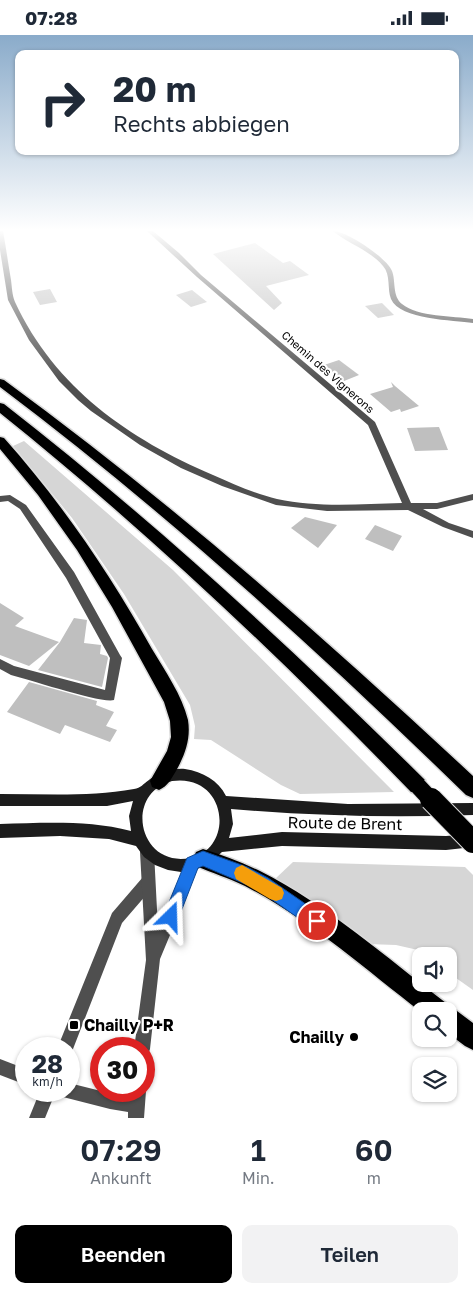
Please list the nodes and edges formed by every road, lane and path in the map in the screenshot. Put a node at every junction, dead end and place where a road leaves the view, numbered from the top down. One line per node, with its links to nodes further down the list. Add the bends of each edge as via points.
1 (8, 282): 10 (street, via 11,300 33,340 62,379 94,409 143,443 184,466 276,502 328,508)
2 (205, 282): 10 (street, Chemin des Vignerons, via 372,424)
3 (392, 282): 4 (street, via 395,300 401,307)
4 (473, 321)
5 (0, 381): 14 (highway, via 112,465 232,566)
6 (0, 407): 21 (highway, bridge, via 89,478 194,570 349,716)
7 (0, 441): 13 (highway, via 46,496 91,561 128,619 175,708 180,738 171,763)
8 (473, 497): 10 (street, via 438,506)
9 (0, 499): 12 (street, via 10,498 23,507 70,575 116,658 110,696)
10 (408, 506): 11 (street)
11 (473, 535)
12 (0, 664)
13 (159, 781): 15 (main road); 17 (main road, via 180,775 202,779)
14 (473, 789)
15 (145, 793): 16 (main road, via 107,799); 20 (main road, via 135,816)
16 (0, 800)
17 (224, 801): 18 (main road, Route de Brent, via 390,811); 23 (main road, via 227,812 223,835)
18 (473, 809)
19 (0, 831): 20 (main road, via 60,829 109,832)
20 (138, 840): 22 (main road)
21 (473, 841): 23 (main road, Route de Brent, via 282,839)
22 (147, 852): 23 (main road, via 156,860 180,865); 24 (street)
23 (204, 856): 25 (street); 26 (highway, via 262,884)
24 (148, 882): 25 (street); 28 (street, via 117,918)
25 (153, 960): 29 (street)
26 (426, 1002)
27 (457, 1025): 30 (highway)
28 (70, 1037)
29 (143, 1037)
30 (473, 1038)
31 (0, 1067): 32 (street)
32 (15, 1073)
33 (80, 1094): 35 (street)
34 (44, 1102): 36 (street)
35 (136, 1105)
36 (37, 1118)

